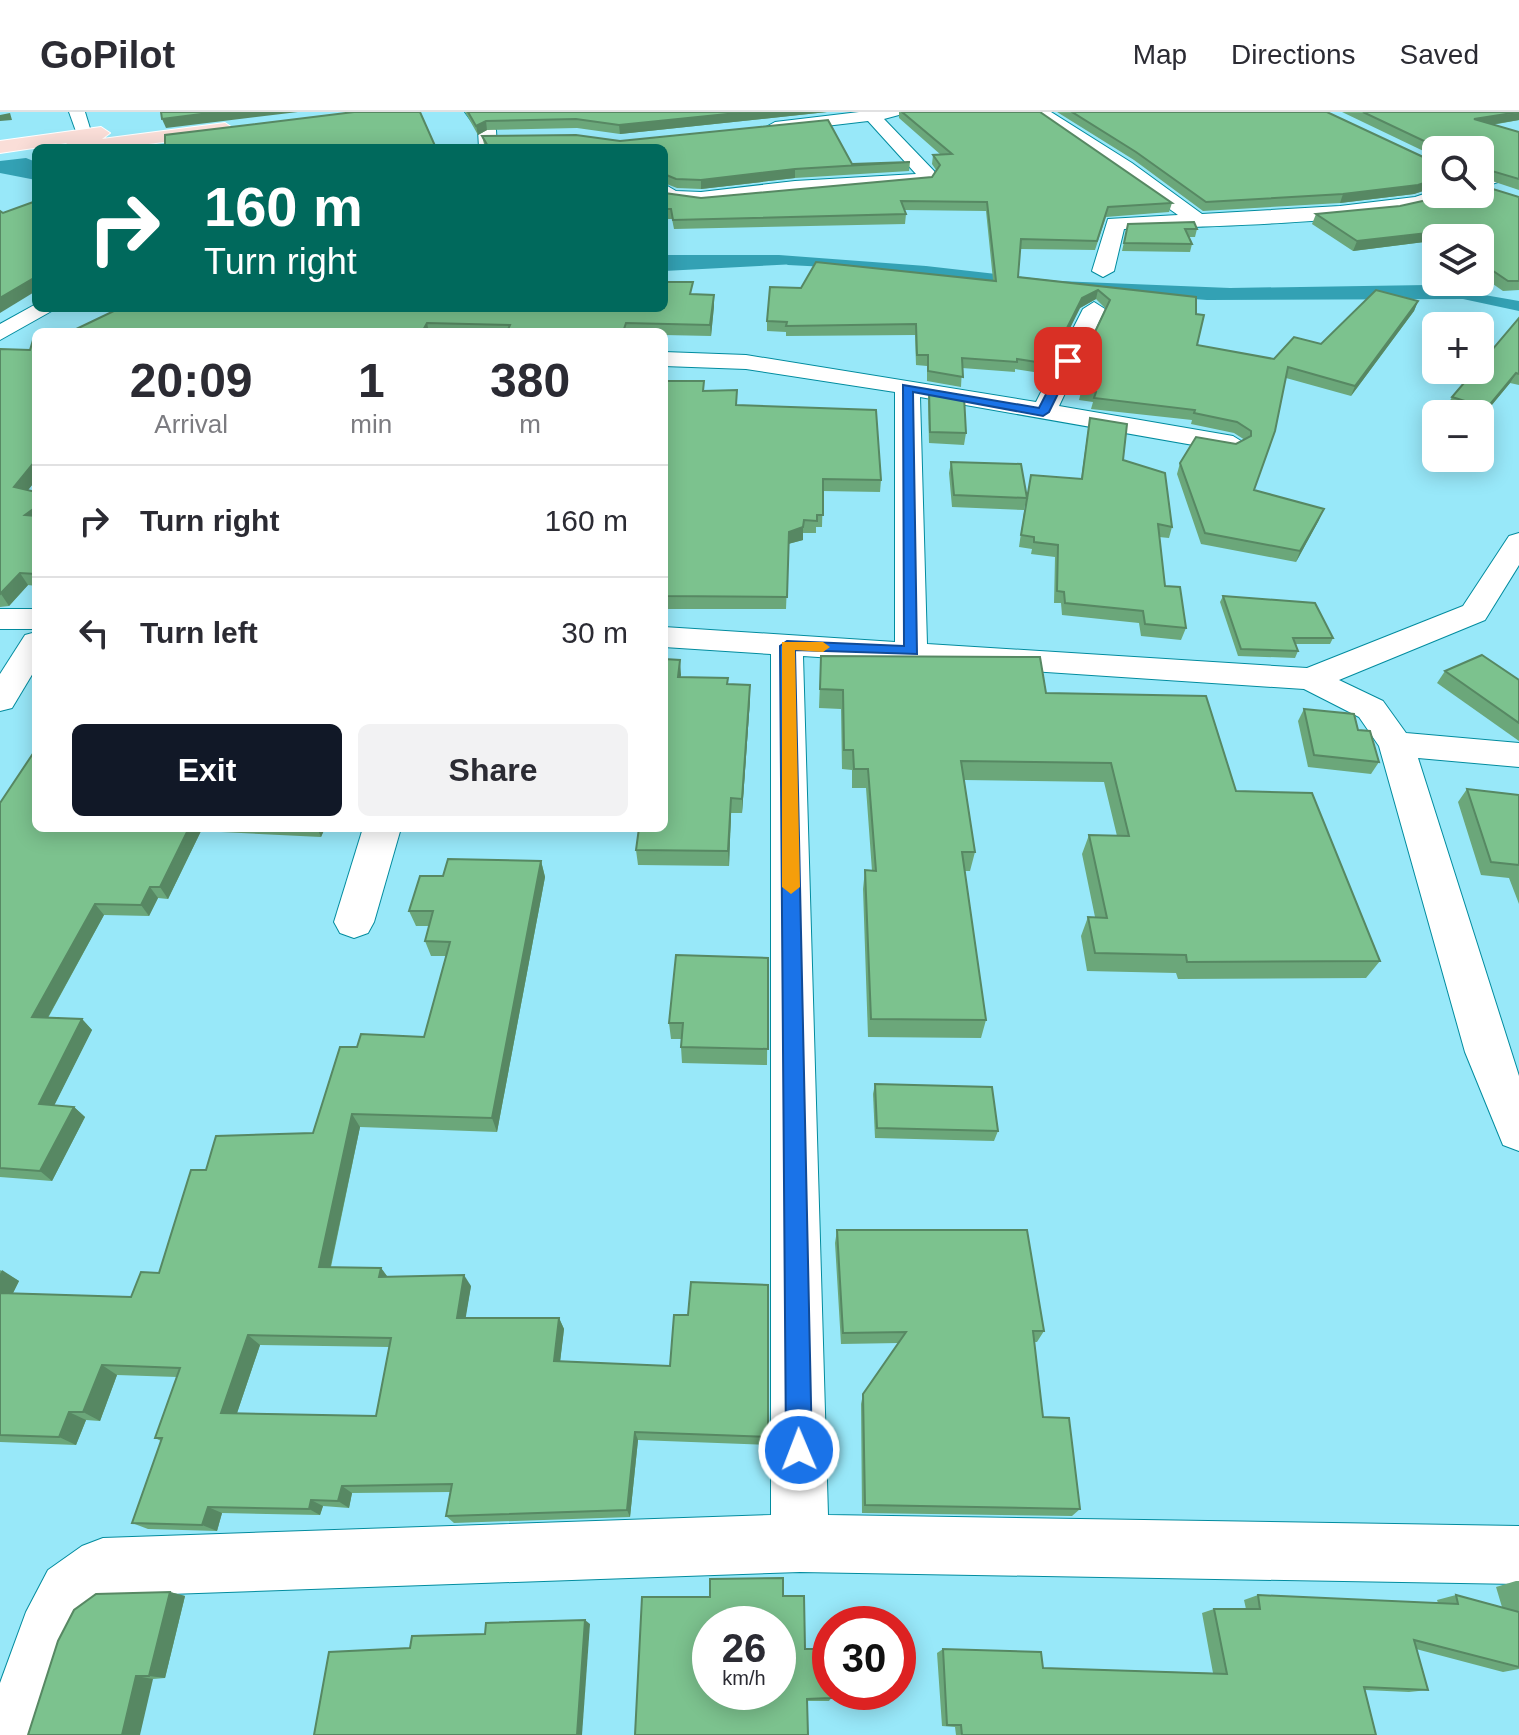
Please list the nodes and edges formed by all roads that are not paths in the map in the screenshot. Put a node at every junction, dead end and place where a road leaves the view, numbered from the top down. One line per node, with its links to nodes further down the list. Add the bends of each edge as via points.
1 (77, 112): 10 (street)
2 (473, 112): 11 (street, via 487,130)
3 (902, 112): 5 (street)
4 (1040, 112): 23 (street)
5 (872, 116): 6 (street); 20 (street, via 927,175 924,179 701,198)
6 (822, 117): 8 (street)
7 (242, 122): 10 (main road)
8 (762, 129)
9 (509, 138): 11 (street)
10 (83, 143): 12 (main road)
11 (488, 143)
12 (62, 144)
13 (32, 145): 14 (main road)
14 (0, 147)
15 (32, 152): 16 (main road)
16 (0, 156)
17 (1519, 169): 18 (street)
18 (1494, 178)
19 (1494, 189): 21 (street)
20 (668, 193)
21 (1506, 195)
22 (1422, 201): 23 (street, via 1340,212)
23 (1198, 220): 24 (street, via 1115,223)
24 (1103, 271)
25 (1094, 309): 30 (street)
26 (39, 312): 27 (street)
27 (0, 333)
28 (668, 359): 29 (street, via 746,362)
29 (907, 388): 30 (street); 38 (street)
30 (1043, 412): 31 (street)
31 (1233, 444)
32 (1519, 542): 39 (street, via 1474,613)
33 (0, 619): 34 (street)
34 (32, 619)
35 (668, 637): 36 (street)
36 (787, 646): 38 (street); 46 (street)
37 (32, 648): 40 (street)
38 (911, 651): 39 (street)
39 (1310, 679): 41 (street, via 1371,709)
40 (0, 700)
41 (1396, 744): 42 (street); 45 (street, via 1487,1052)
42 (1519, 755)
43 (381, 832): 44 (street)
44 (354, 922)
45 (1519, 1130)
46 (800, 1543): 47 (street); 48 (street, via 103,1567 69,1591 47,1633)
47 (1519, 1555)
48 (14, 1735)

